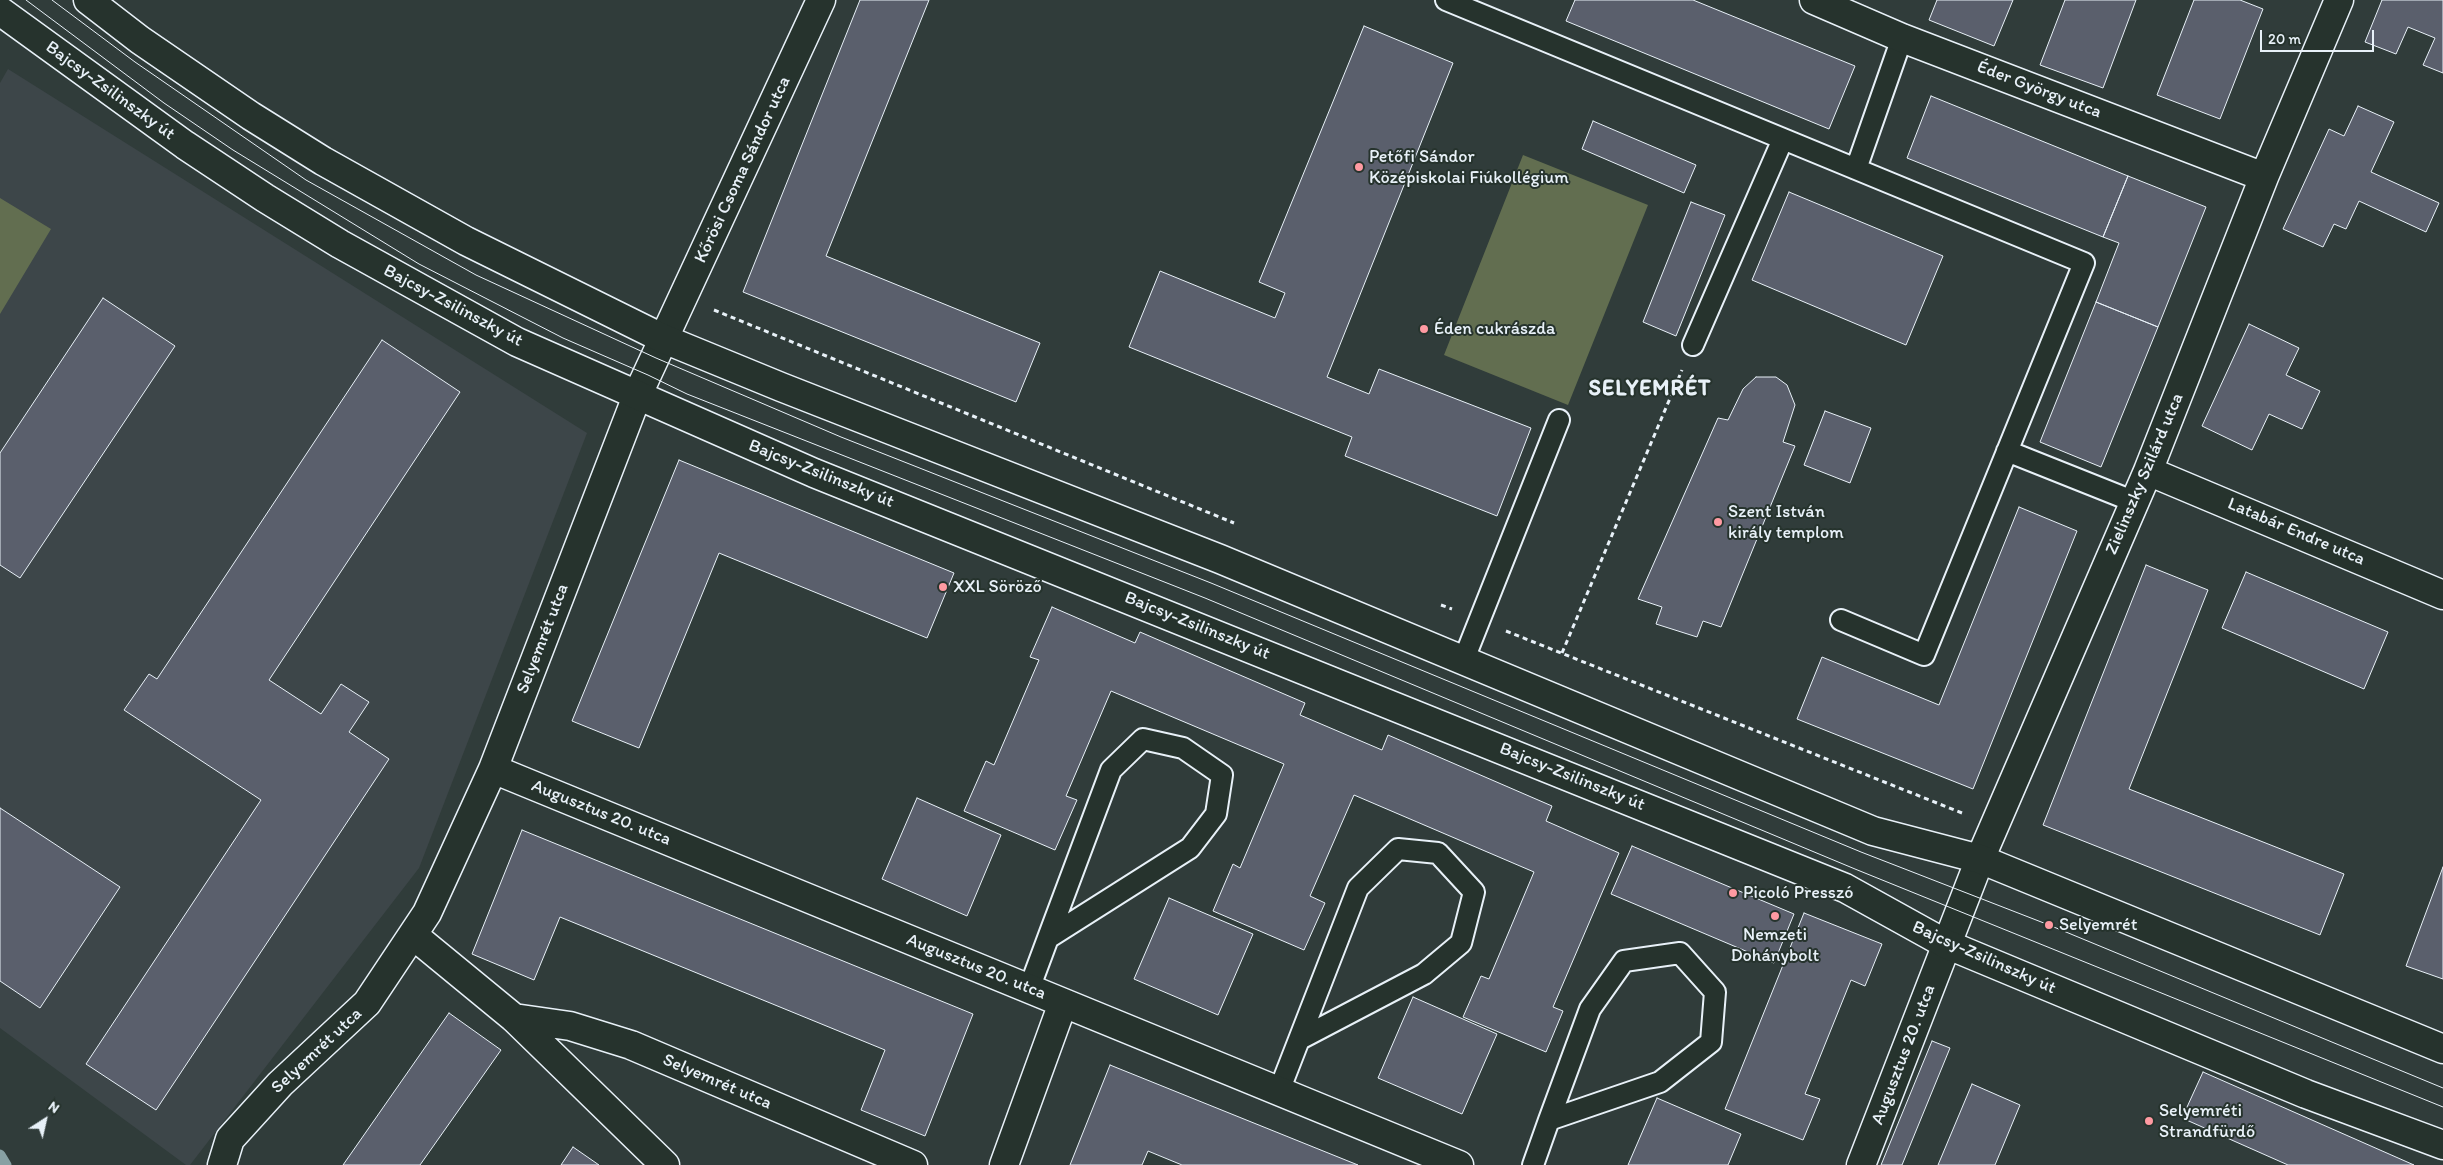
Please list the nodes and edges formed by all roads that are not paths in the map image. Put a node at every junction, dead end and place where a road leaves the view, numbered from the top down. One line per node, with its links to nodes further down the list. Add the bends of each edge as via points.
1 (88, 0): 11 (street, via 155,51 323,161 474,245)
2 (821, 0): 11 (street, Kőrösi Csoma Sándor utca)
3 (1446, 0): 8 (lane)
4 (1814, 0): 7 (street, Éder György utca)
5 (2339, 0): 10 (street, Zielinszky Szilárd utca)
6 (0, 11): 13 (street, Bajcsy-Zsilinszky út, via 185,145 340,244 517,342)
7 (1902, 38): 9 (lane); 10 (street, Éder György utca)
8 (1783, 139): 9 (lane); 12 (lane)
9 (1856, 169): 15 (lane, via 2084,263)
10 (2264, 177): 16 (street, Zielinszky Szilárd utca)
11 (664, 339): 13 (street, Selyemrét utca); 20 (street)
12 (1692, 344)
13 (638, 396): 21 (street, Selyemrét utca); 25 (street, Bajcsy-Zsilinszky út, via 814,473 1845,888)
14 (1559, 420): 20 (lane)
15 (2007, 451): 17 (lane); 19 (lane, via 1924,655)
16 (2148, 471): 17 (street, Zielinszky Szilárd utca); 18 (street, Latabár Endre utca)
17 (2135, 502): 22 (street, Zielinszky Szilárd utca)
18 (2443, 595)
19 (1841, 620)
20 (1464, 659): 22 (street, via 1873,831)
21 (493, 769): 23 (street, Selyemrét utca, via 427,913); 26 (street, Augusztus 20. utca)
22 (1980, 858): 25 (street, Zielinszky Szilárd utca); 30 (street)
23 (412, 935): 28 (street); 34 (street, Selyemrét utca, via 367,1003 280,1084 230,1139)
24 (1048, 938): 24 (lane, via 1111,770 1143,739 1184,748 1222,775 1216,814 1190,848); 26 (lane)
25 (1946, 944): 33 (street, Bajcsy-Zsilinszky út, via 2306,1094); 40 (street, Augusztus 20. utca)
26 (1029, 989): 27 (street, Augusztus 20. utca)
27 (1063, 1002): 31 (street, Augusztus 20. utca); 37 (street)
28 (514, 1018): 35 (street); 36 (street, Selyemrét utca, via 570,1026 631,1045)
29 (1300, 1039): 29 (lane, via 1358,888 1398,849 1438,853 1474,892 1461,943 1424,974); 31 (lane)
30 (2443, 1049)
31 (1279, 1092): 38 (street, Augusztus 20. utca)
32 (1550, 1120): 32 (lane, via 1590,1009 1624,960 1680,953 1715,992 1711,1042 1660,1082); 39 (lane)
33 (2443, 1146)
34 (222, 1165)
35 (665, 1165)
36 (913, 1165)
37 (1004, 1165)
38 (1459, 1165)
39 (1534, 1165)
40 (1861, 1165)

